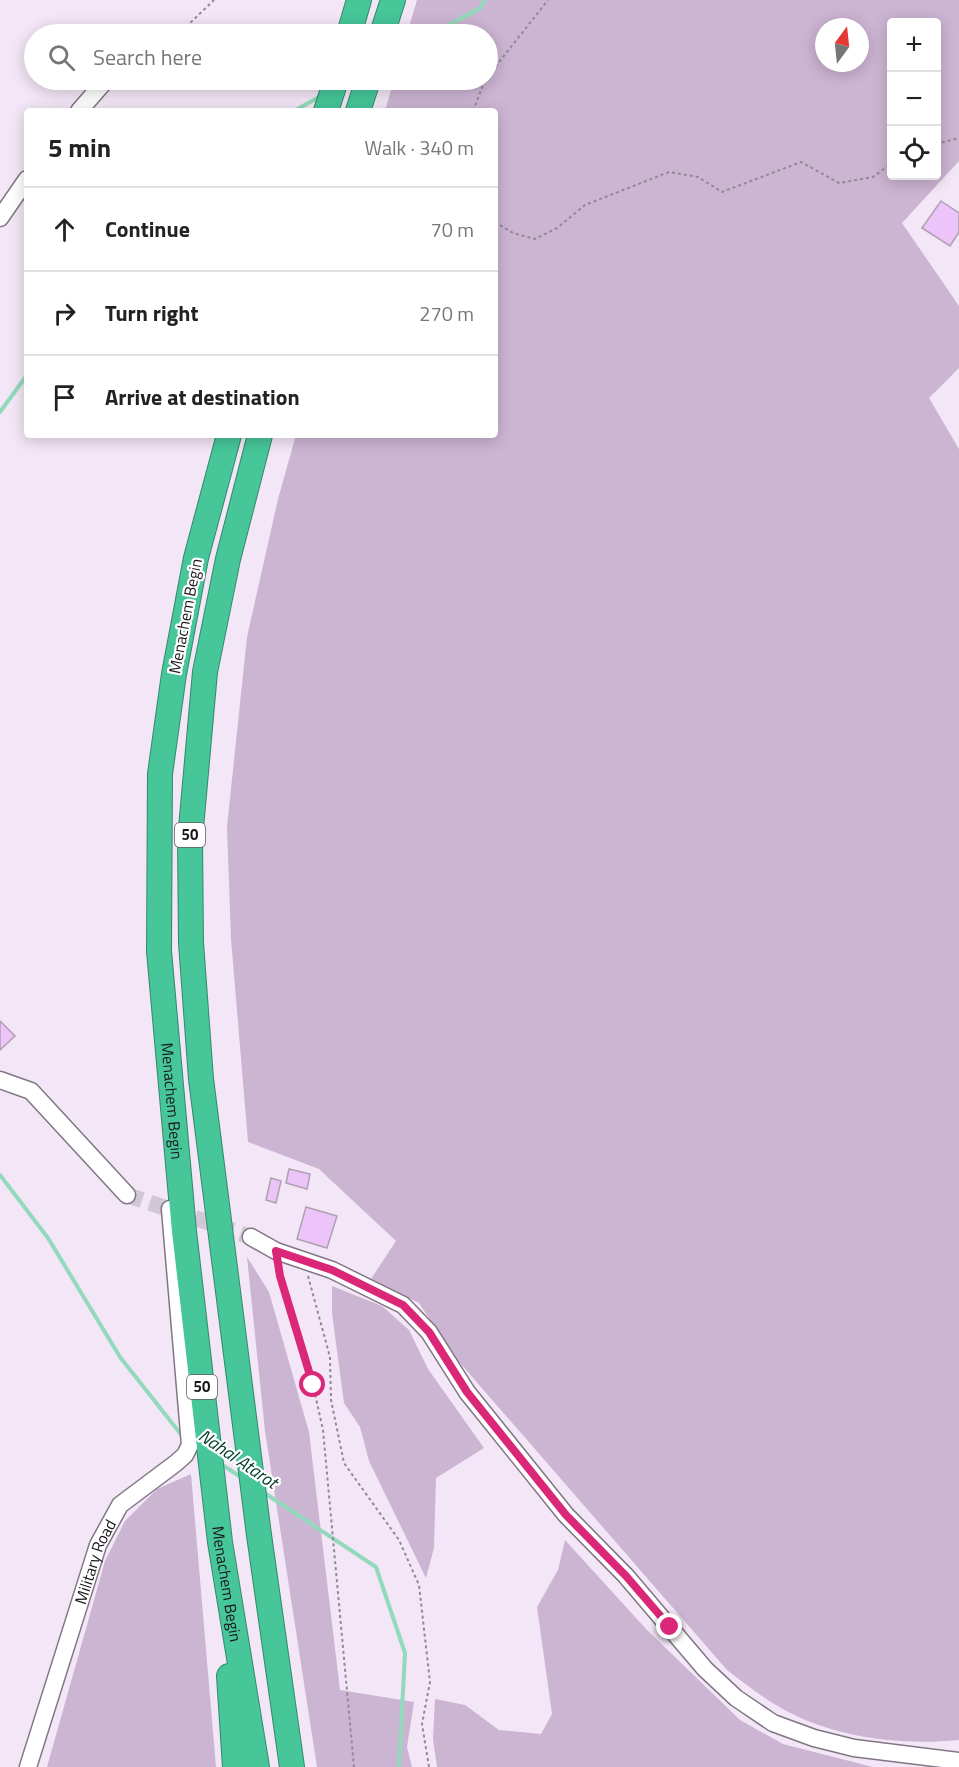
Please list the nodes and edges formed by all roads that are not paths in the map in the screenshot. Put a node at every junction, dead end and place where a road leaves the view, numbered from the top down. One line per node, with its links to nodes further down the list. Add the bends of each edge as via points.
1 (359, 0): 3 (highway)
2 (393, 0): 4 (highway)
3 (352, 24)
4 (385, 24)
5 (97, 90): 8 (street)
6 (333, 90): 9 (highway)
7 (365, 90): 10 (highway)
8 (82, 108)
9 (327, 108)
10 (359, 108)
11 (24, 183): 12 (street)
12 (0, 218)
13 (228, 438): 19 (highway, Menachem Begin / 50, via 196,558 174,674 160,774 159,848 159,951 184,1232)
14 (259, 438): 20 (highway, Menachem Begin / 50, via 228,559 205,672 190,839 191,943 201,1079)
15 (0, 1080): 16 (street, via 32,1091)
16 (127, 1195)
17 (170, 1204): 22 (street, Military Road, via 190,1445 176,1463 120,1505 98,1545)
18 (251, 1237): 21 (street, via 403,1305 566,1515 736,1698 773,1723 814,1738 854,1748)
19 (220, 1542): 23 (highway); 24 (highway, Menachem Begin / 50)
20 (292, 1760)
21 (959, 1761)
22 (28, 1767)
23 (235, 1767)
24 (258, 1767)

